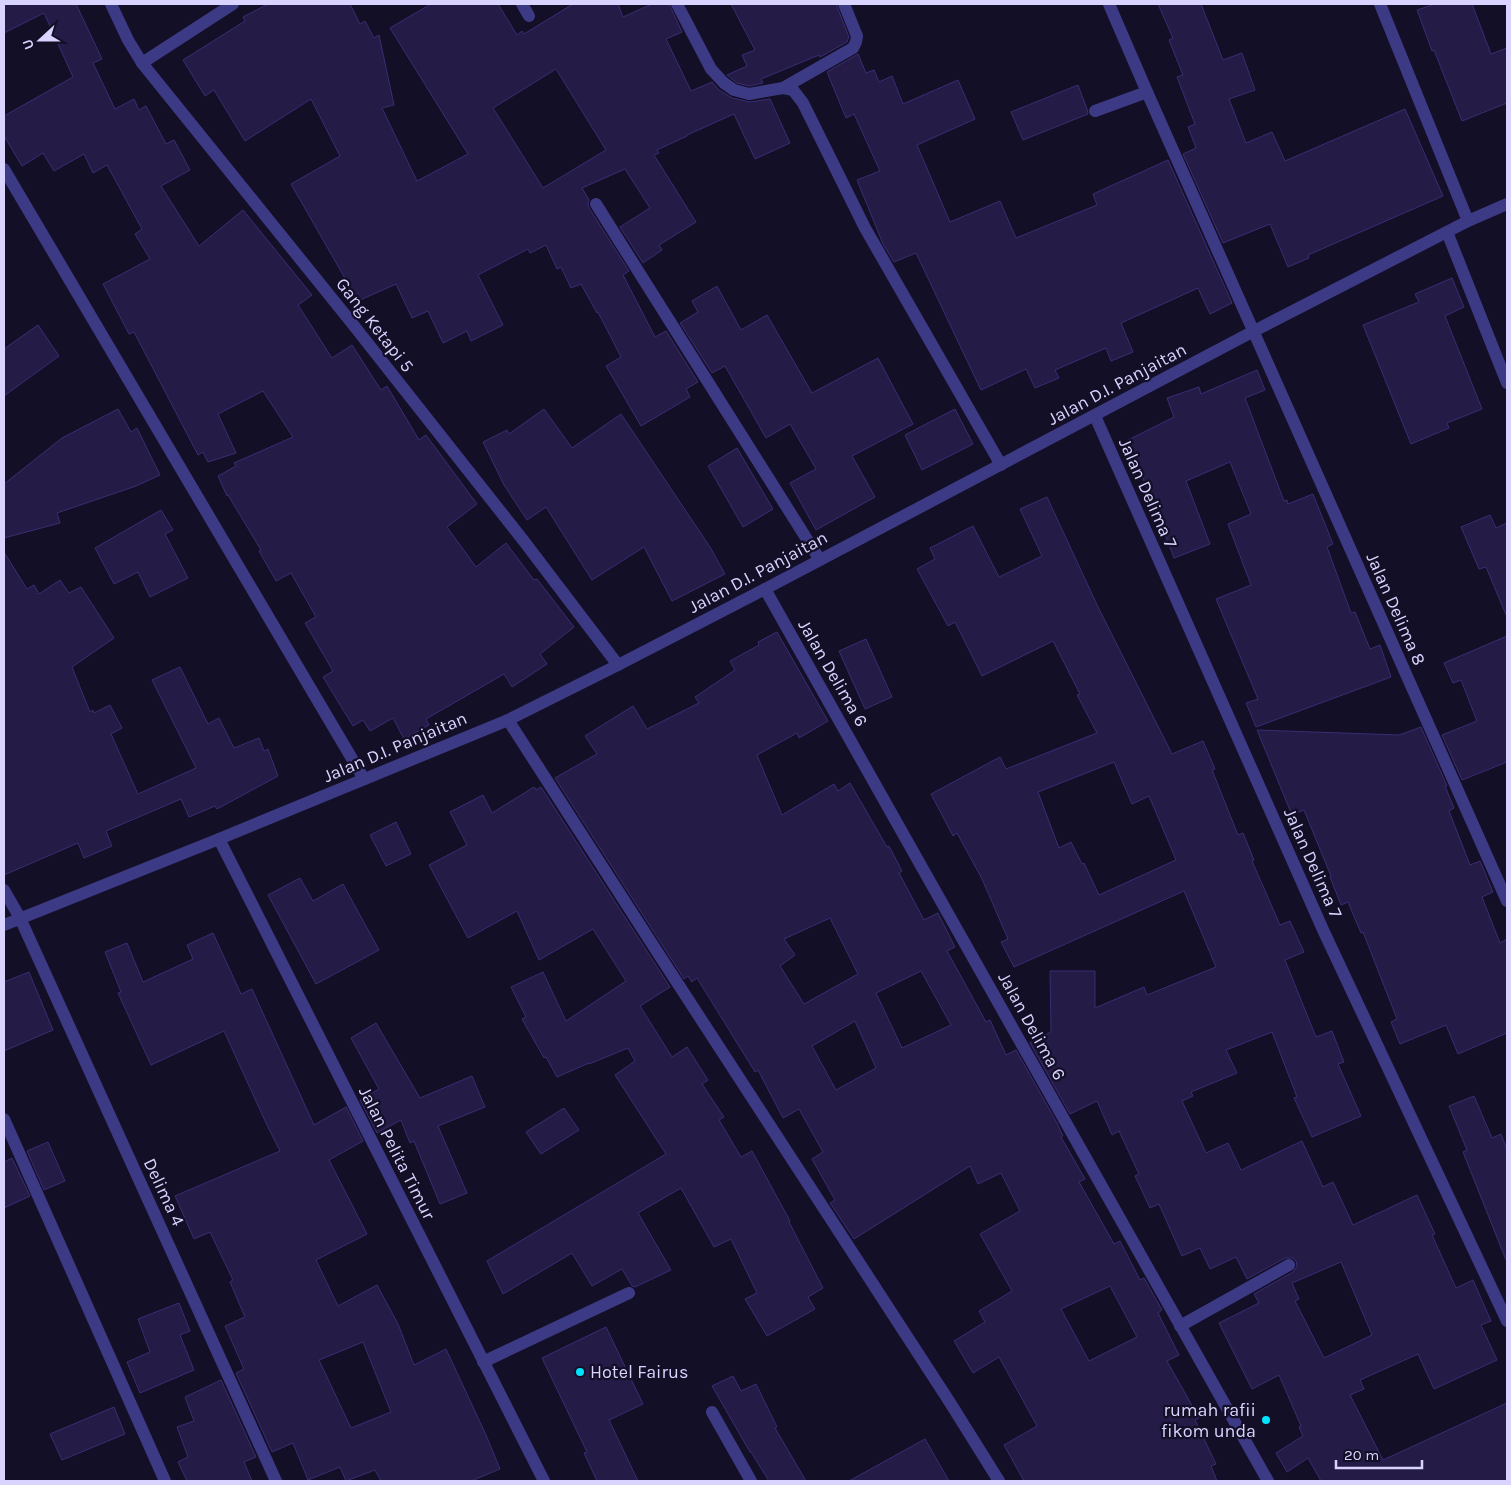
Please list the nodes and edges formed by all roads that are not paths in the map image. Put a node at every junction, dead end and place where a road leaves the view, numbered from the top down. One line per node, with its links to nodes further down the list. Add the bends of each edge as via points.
1 (111, 4): 9 (street, Gang Ketapi 5)
2 (233, 4): 9 (street)
3 (522, 4): 8 (street)
4 (677, 4): 10 (street, via 712,69 724,83 749,94)
5 (844, 4): 10 (street, via 856,36 853,48)
6 (1109, 4): 11 (street, Jalan Delima 8)
7 (1380, 4): 16 (street)
8 (528, 16)
9 (142, 63): 24 (street, Gang Ketapi 5, via 351,322)
10 (783, 88): 21 (street, via 794,90 803,103 865,228)
11 (1147, 92): 12 (street); 18 (street, Jalan Delima 8)
12 (1095, 111)
13 (4, 169): 26 (street)
14 (596, 204): 22 (street)
15 (1507, 204): 16 (street, Jalan D.I. Panjaitan)
16 (1468, 221): 17 (street, Jalan D.I. Panjaitan)
17 (1447, 232): 18 (street, Jalan D.I. Panjaitan); 19 (street)
18 (1254, 331): 20 (street, Jalan D.I. Panjaitan); 29 (street, Jalan Delima 8)
19 (1507, 382)
20 (1094, 416): 21 (street, Jalan D.I. Panjaitan); 35 (street, Jalan Delima 7, via 1324,932)
21 (1001, 465): 22 (street, Jalan D.I. Panjaitan)
22 (820, 560): 23 (street, Jalan D.I. Panjaitan)
23 (765, 589): 24 (street, Jalan D.I. Panjaitan); 36 (street, Jalan Delima 6)
24 (618, 665): 25 (street, Jalan D.I. Panjaitan)
25 (508, 720): 26 (street, Jalan D.I. Panjaitan); 43 (street)
26 (364, 779): 27 (street, Jalan D.I. Panjaitan)
27 (219, 839): 30 (street, Jalan D.I. Panjaitan); 37 (street, Jalan Pelita Timur)
28 (4, 890): 30 (street, Delima 4)
29 (1507, 901)
30 (20, 918): 31 (street, Jalan D.I. Panjaitan); 40 (street, Delima 4)
31 (4, 925)
32 (4, 1119): 39 (street)
33 (1289, 1265): 36 (street)
34 (629, 1293): 37 (street)
35 (1507, 1321)
36 (1180, 1326): 44 (street, Jalan Delima 6)
37 (483, 1362): 41 (street, Jalan Pelita Timur)
38 (712, 1412): 42 (street)
39 (165, 1481)
40 (276, 1481)
41 (544, 1481)
42 (751, 1481)
43 (998, 1481)
44 (1268, 1481)

